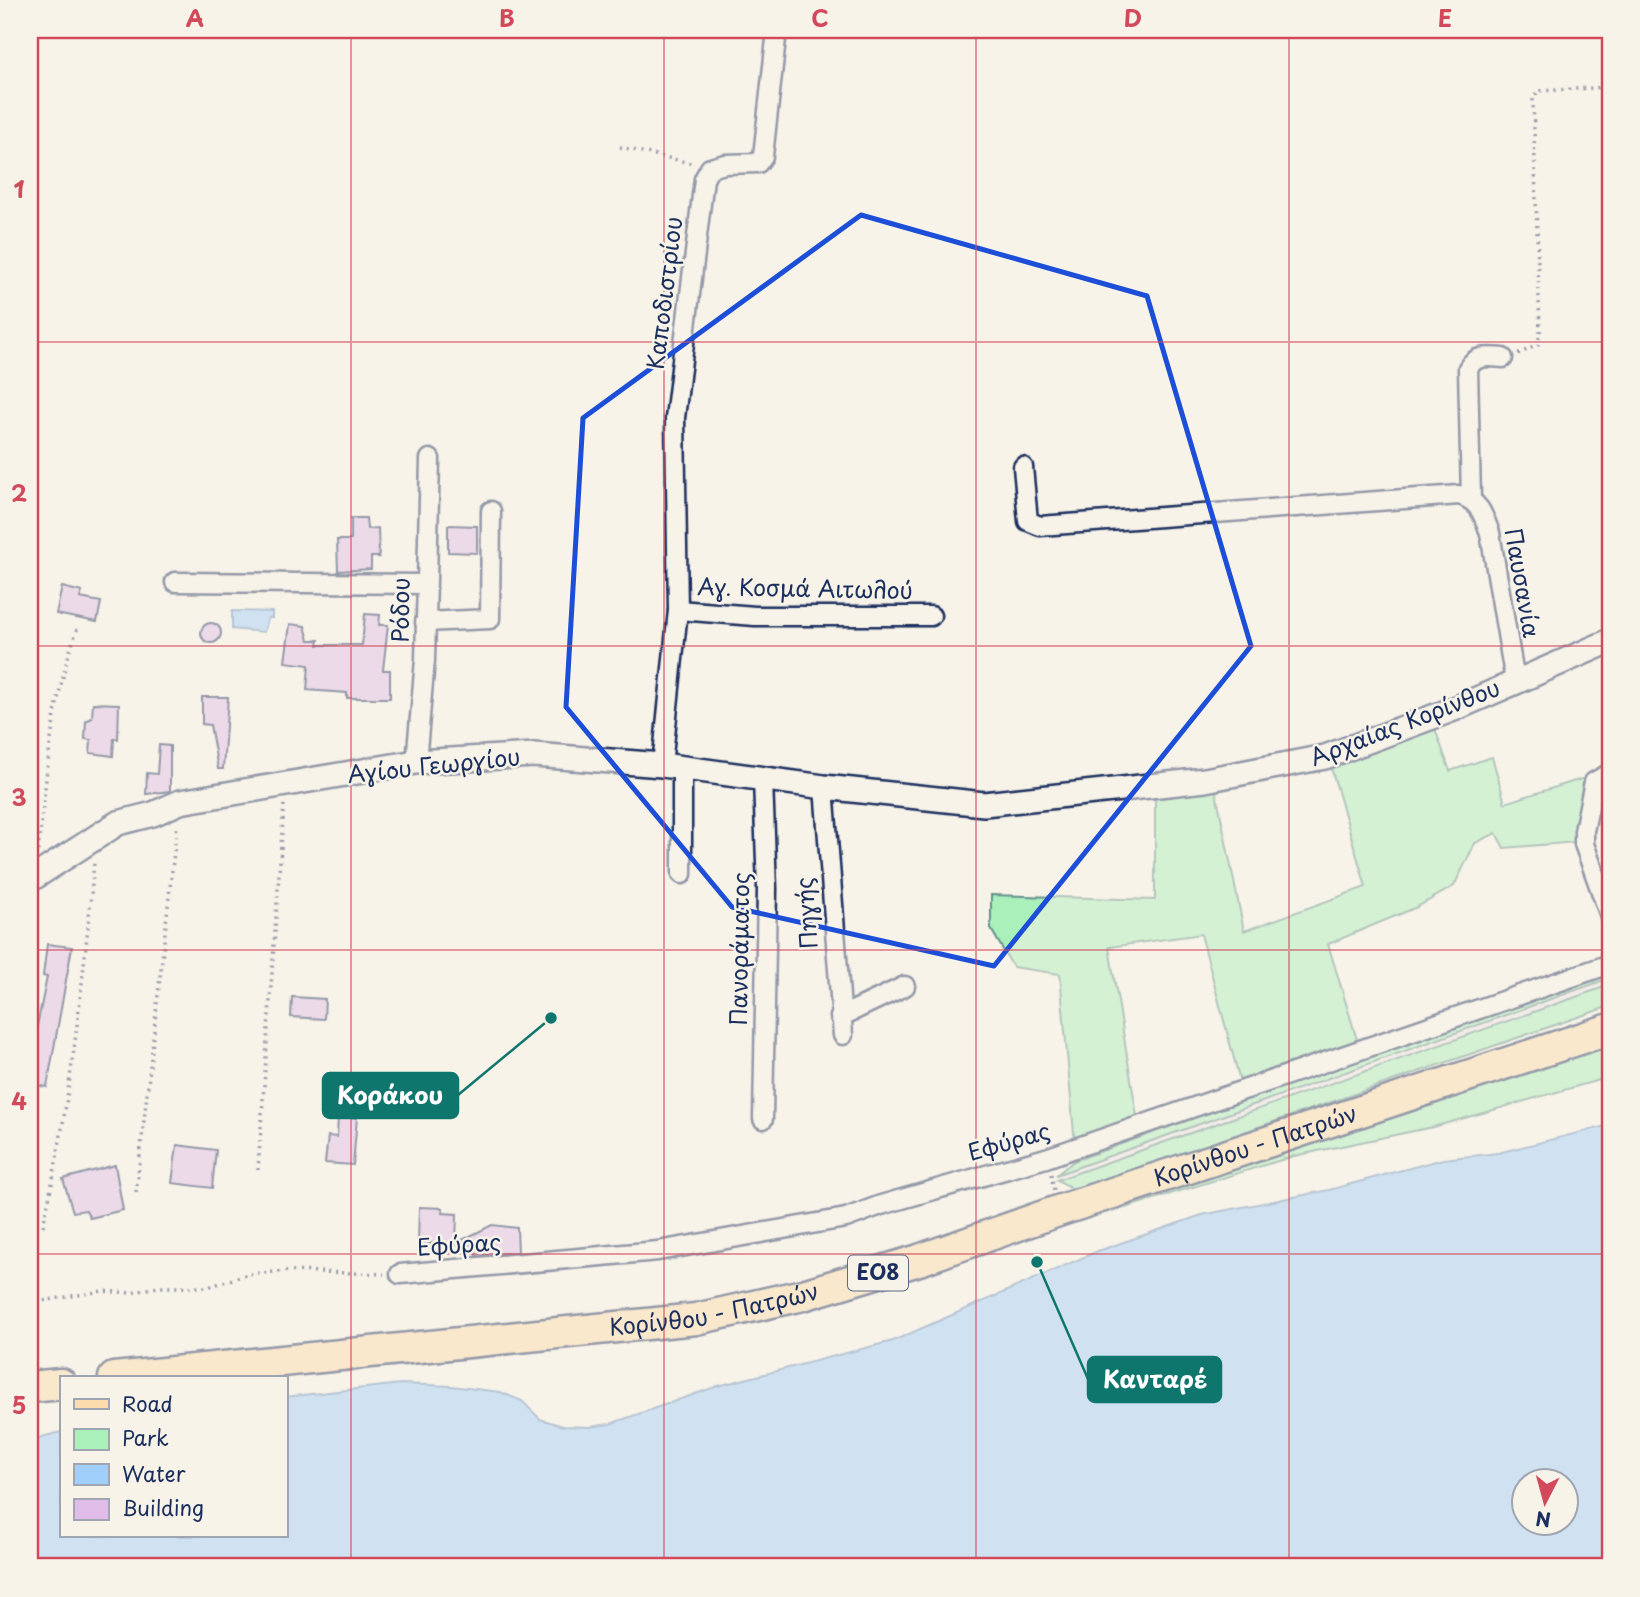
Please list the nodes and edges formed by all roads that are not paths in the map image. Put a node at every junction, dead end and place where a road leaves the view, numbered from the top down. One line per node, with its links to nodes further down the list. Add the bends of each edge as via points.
1 (777, 30): 9 (street, Καποδιστρίου, via 763,156 758,163 710,167 704,179 675,418)
2 (1503, 358): 5 (street, via 1482,356 1468,368)
3 (430, 459): 8 (street, Ρόδου)
4 (1023, 467): 5 (street, via 1028,521 1040,526 1459,495)
5 (1471, 499): 13 (street, Παυσανία, via 1481,509 1490,533)
6 (491, 511): 11 (street, via 490,619)
7 (175, 582): 8 (street)
8 (426, 584): 11 (street, Ρόδου)
9 (678, 610): 10 (street, Αγ. Κοσμά Αιτωλού, via 755,616); 15 (street, Καποδιστρίου)
10 (930, 616)
11 (425, 622): 14 (street, Ρόδου)
12 (1610, 641): 13 (street, Αρχαίας Κορίνθου)
13 (1515, 681): 19 (street, Αρχαίας Κορίνθου, via 1454,709 1309,761 1205,780)
14 (416, 762): 15 (street, Αγίου Γεωργίου, via 534,755); 21 (street, Αγίου Γεωργίου, via 180,802 118,823)
15 (672, 767): 17 (street, Αγίου Γεωργίου); 20 (street, Καποδιστρίου)
16 (1610, 773): 22 (street, via 1594,782 1584,831 1584,844)
17 (764, 780): 18 (street, Αγίου Γεωργίου); 26 (street, Πανοράματος)
18 (824, 788): 19 (street, Αγίου Γεωργίου); 24 (street, Πηγής, via 842,1026)
19 (984, 804)
20 (682, 874)
21 (33, 878)
22 (1608, 904)
23 (1610, 964): 27 (street, Εφύρας, via 1046,1158 846,1218 717,1243 604,1258)
24 (905, 986)
25 (1610, 1029): 28 (main road, Κορίνθου - Πατρών / ΕΟ8, via 803,1295 696,1319)
26 (763, 1119)
27 (400, 1274)
28 (134, 1376)
29 (60, 1384): 30 (main road)
30 (30, 1387)

